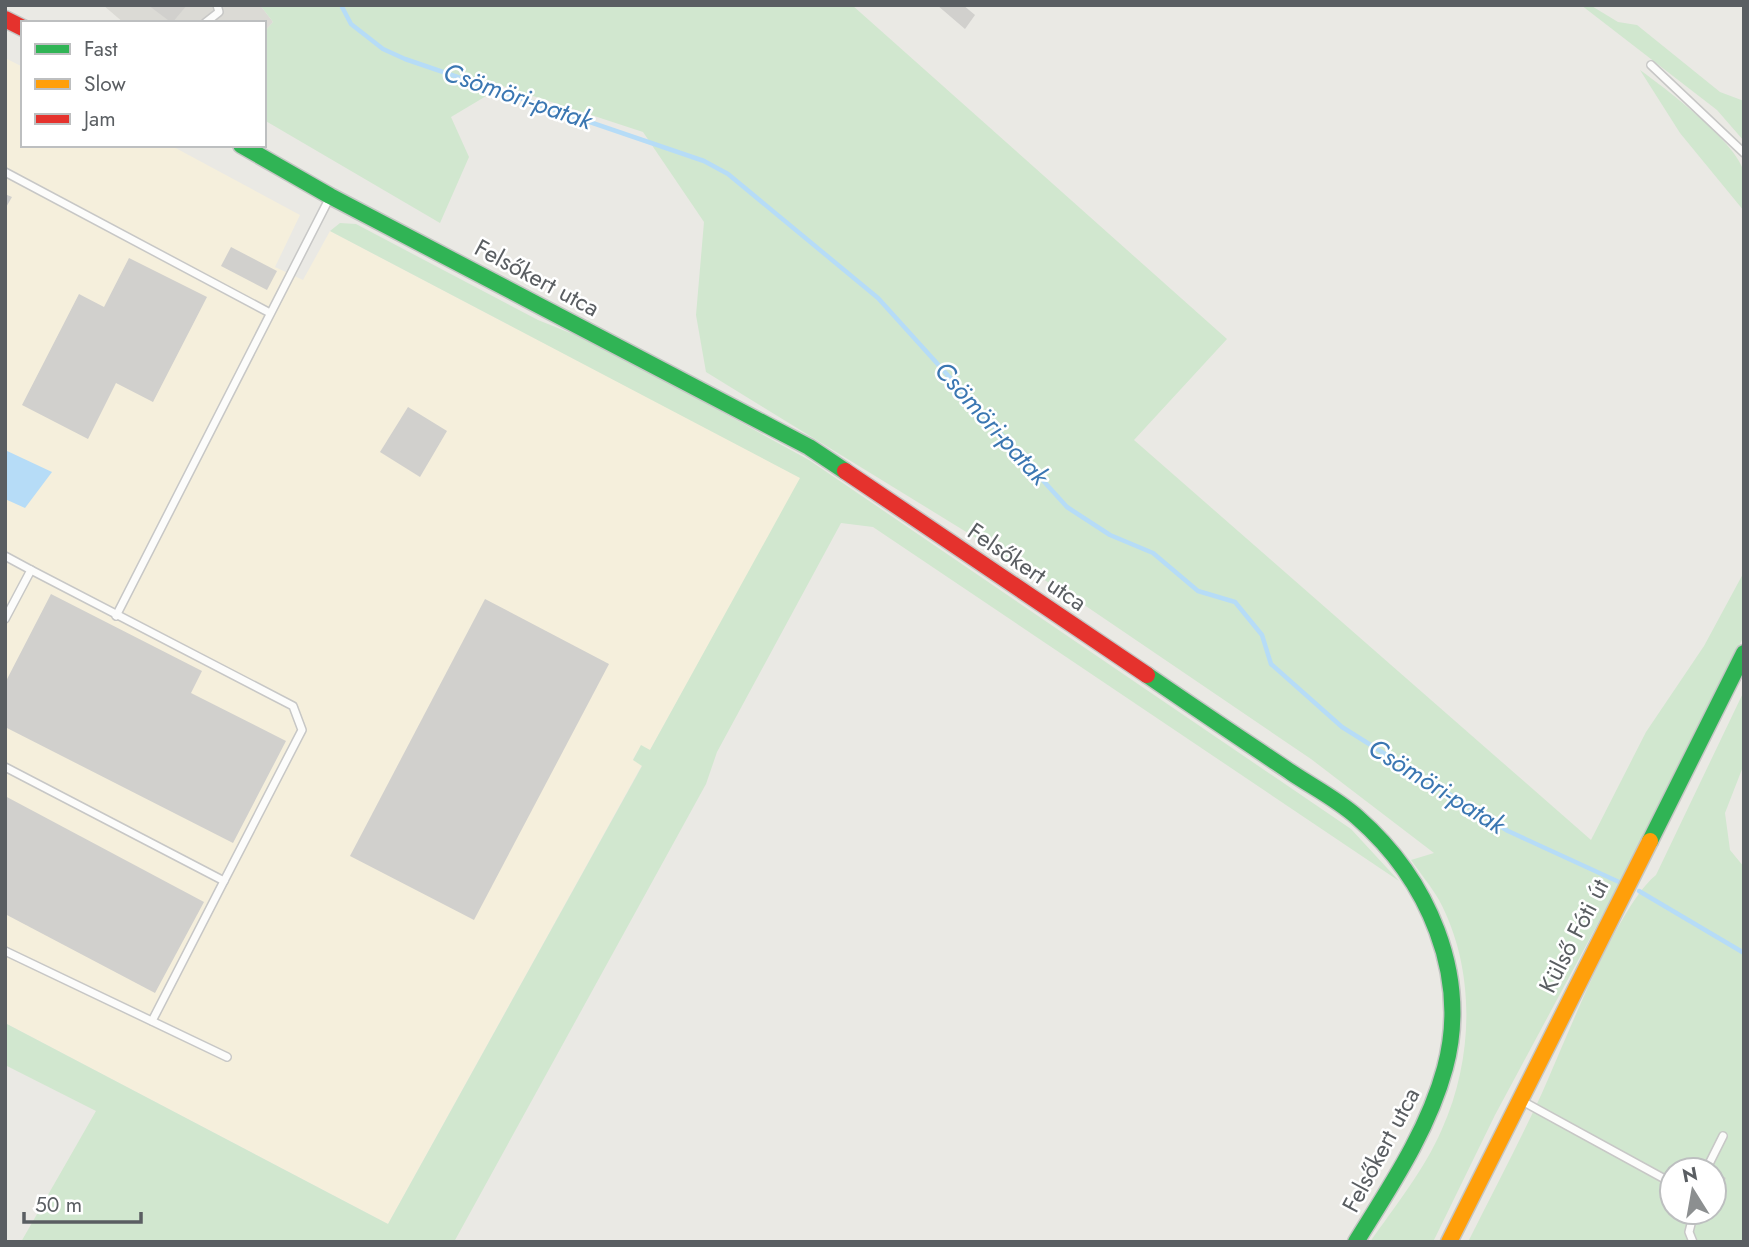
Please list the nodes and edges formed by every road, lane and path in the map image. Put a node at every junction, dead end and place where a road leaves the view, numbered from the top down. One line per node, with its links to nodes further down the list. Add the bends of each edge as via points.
1 (216, 5): 3 (lane, via 219,12)
2 (5, 19): 4 (street)
3 (208, 21)
4 (21, 27)
5 (1651, 65): 7 (lane)
6 (244, 147): 9 (street, Felsőkert utca)
7 (1744, 153)
8 (5, 172): 10 (lane)
9 (330, 196): 10 (lane); 25 (street, Felsőkert utca, via 809,447 1357,817 1424,899 1451,973 1454,1012 1451,1048 1437,1096 1418,1139)
10 (270, 313): 13 (lane)
11 (5, 556): 12 (lane)
12 (31, 570): 13 (lane); 14 (lane)
13 (116, 616): 17 (lane, via 293,706 299,717 302,730)
14 (5, 619)
15 (1744, 653): 21 (street, Külső Fóti út)
16 (5, 767): 17 (lane)
17 (223, 881): 19 (lane)
18 (5, 951): 19 (lane)
19 (152, 1021): 20 (lane)
20 (227, 1057)
21 (1518, 1099): 24 (lane); 26 (street, Külső Fóti út)
22 (1723, 1136): 23 (lane)
23 (1713, 1156)
24 (1658, 1175)
25 (1356, 1242)
26 (1448, 1242)

